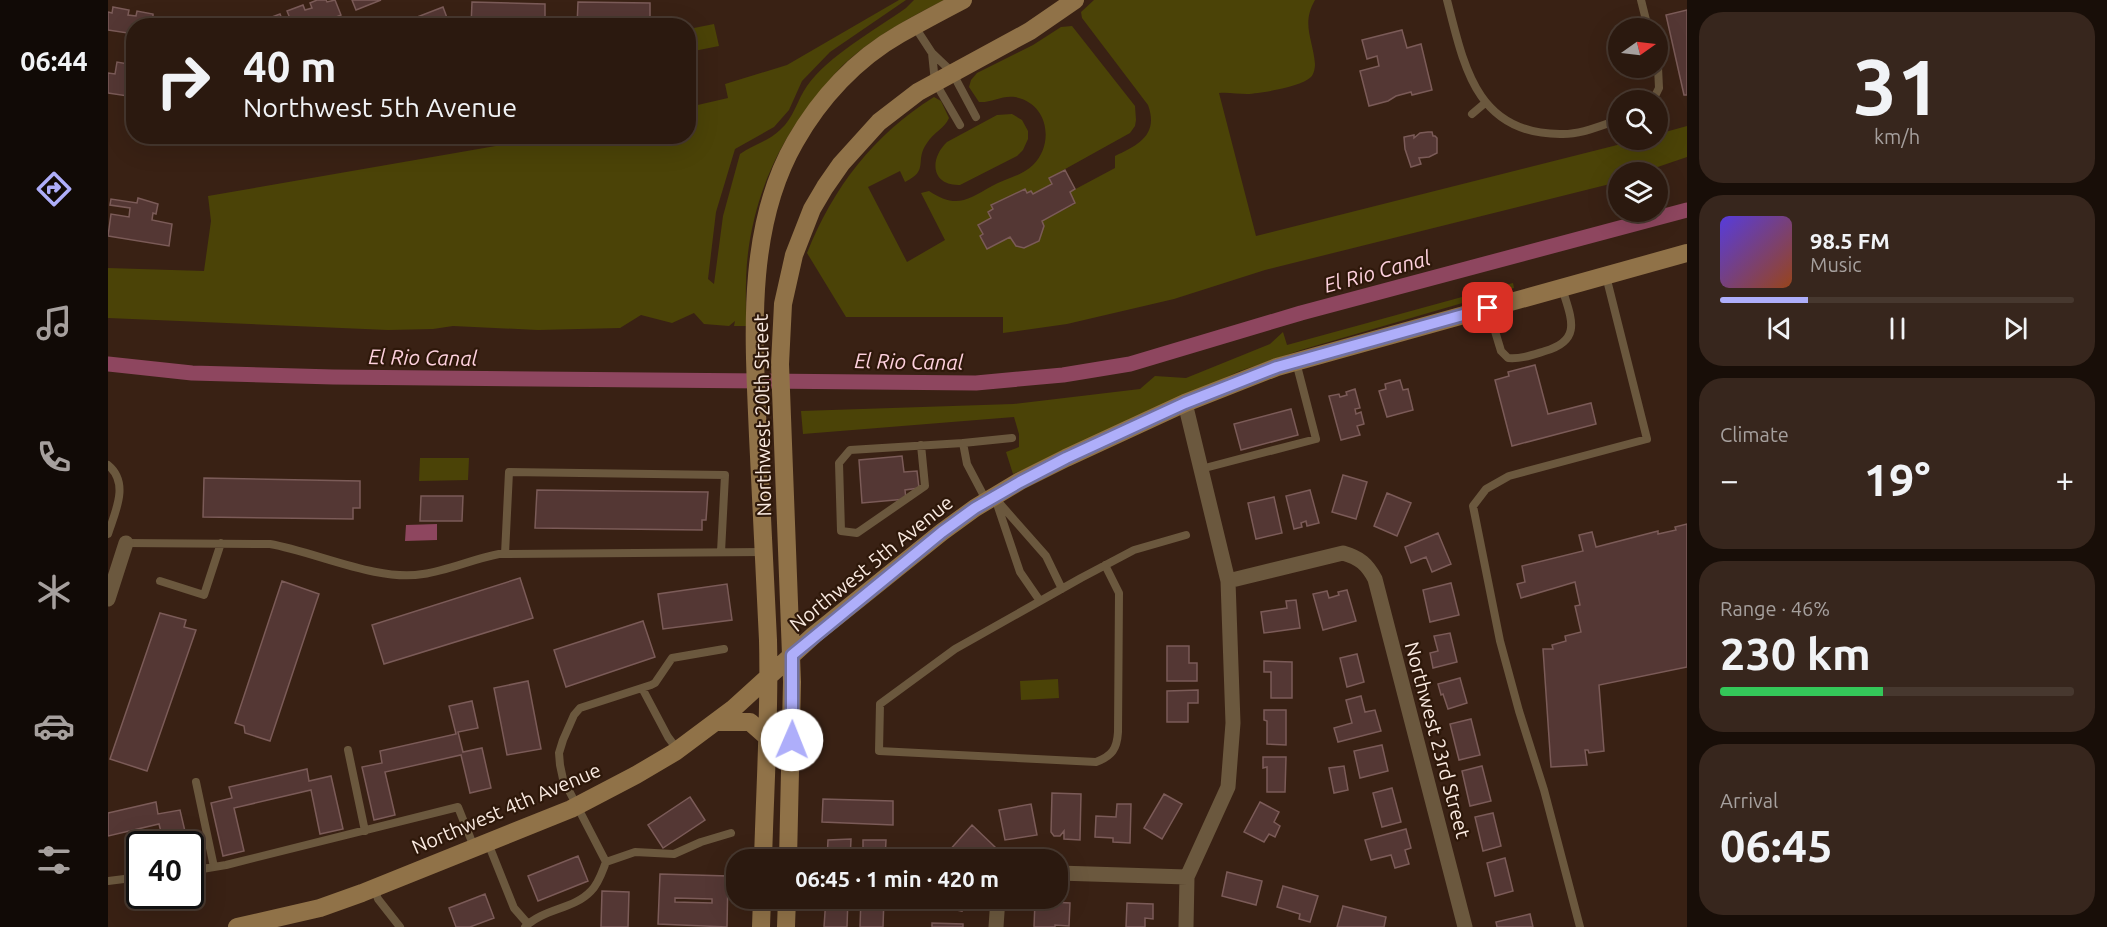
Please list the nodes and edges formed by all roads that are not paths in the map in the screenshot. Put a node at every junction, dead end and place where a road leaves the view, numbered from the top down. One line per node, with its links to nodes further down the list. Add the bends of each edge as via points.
1 (963, 0): 6 (street, Northwest 20th Street)
2 (1075, 0): 8 (street, Northwest 20th Street, via 1030,31)
3 (1448, 0): 10 (lane, via 1464,60)
4 (1641, 0): 5 (lane)
5 (1646, 18)
6 (915, 26): 7 (lane); 24 (street, Northwest 20th Street, via 877,50 839,82 817,108 782,166 766,213 757,263)
7 (932, 53): 8 (lane); 9 (lane)
8 (952, 72): 9 (street, Northwest 20th Street); 12 (lane)
9 (935, 82): 14 (lane); 22 (street, Northwest 20th Street, via 898,106 860,141 812,209 794,255 783,304)
10 (1485, 103): 11 (lane); 13 (lane, via 1507,121 1534,131 1561,135)
11 (1472, 114)
12 (976, 117)
13 (1608, 123)
14 (960, 125)
15 (1687, 253): 16 (street, Northwest 5th Avenue)
16 (1606, 276): 17 (street, Northwest 5th Avenue); 77 (lane, via 1647,440 1509,476 1486,489 1473,506 1500,641)
17 (1562, 288): 18 (street, Northwest 5th Avenue); 18 (lane, via 1571,322 1567,340 1560,347 1521,359 1508,358 1501,351)
18 (1488, 308): 19 (street, Northwest 5th Avenue)
19 (1296, 362): 20 (street, Northwest 5th Avenue); 27 (lane, via 1316,439)
20 (1185, 403): 27 (street); 28 (street, Northwest 5th Avenue, via 1066,458)
21 (1012, 438): 23 (lane)
22 (783, 443): 24 (street); 43 (street, Northwest 20th Street)
23 (963, 443): 25 (lane); 28 (lane, via 967,464)
24 (758, 444): 34 (street, Northwest 20th Street)
25 (921, 446): 25 (lane, via 850,450 838,463 841,531 857,533 925,486)
26 (108, 465): 29 (lane, via 114,470 120,488)
27 (1201, 469): 38 (street)
28 (991, 499): 39 (lane, via 1046,556); 41 (lane, via 1020,572); 43 (street, Northwest 5th Avenue, via 942,532)
29 (108, 534)
30 (1186, 535): 36 (lane, via 1134,550)
31 (126, 543): 32 (lane); 40 (street)
32 (221, 543): 35 (lane, via 294,548 378,573 405,575); 37 (lane, via 204,595)
33 (721, 552): 34 (lane); 35 (lane); 35 (lane, via 724,475 508,472)
34 (764, 552): 44 (street, Northwest 20th Street)
35 (505, 554)
36 (1106, 565): 39 (lane); 41 (lane, via 1119,593 1117,744 1107,758 1096,762 879,751 880,704 955,649)
37 (160, 581)
38 (1228, 581): 61 (street, via 1233,723 1228,787); 76 (street, Northwest 23rd Street, via 1344,553 1368,565 1375,579)
39 (1062, 589): 41 (lane)
40 (108, 599)
41 (1040, 601)
42 (724, 649): 45 (lane, via 672,658 655,683)
43 (792, 655): 44 (street, Northwest 4th Avenue); 56 (street, Northwest 20th Street)
44 (768, 678): 46 (street, Northwest 4th Avenue); 47 (street, Northwest 20th Street)
45 (642, 688): 49 (lane); 51 (lane, via 580,708 574,715 559,753 563,778)
46 (716, 722): 47 (street, via 750,723); 49 (street, Northwest 4th Avenue)
47 (766, 737): 55 (street, Northwest 20th Street)
48 (348, 750): 52 (lane)
49 (678, 750): 51 (street, Northwest 4th Avenue)
50 (196, 782): 58 (lane)
51 (577, 806): 54 (street, Northwest 4th Avenue); 57 (lane)
52 (365, 831): 54 (lane, via 458,807); 58 (lane)
53 (731, 833): 57 (lane, via 674,854 634,852)
54 (481, 845): 64 (street, Northwest 4th Avenue); 69 (lane)
55 (763, 849)
56 (788, 849)
57 (606, 862): 69 (lane, via 585,897 543,914)
58 (214, 867): 59 (lane)
59 (204, 869)
60 (1068, 873): 61 (street)
61 (1187, 877): 70 (street)
62 (126, 879): 63 (lane)
63 (108, 881)
64 (374, 888): 68 (street, Northwest 4th Avenue); 72 (lane)
65 (762, 909): 73 (street)
66 (787, 909): 74 (street)
67 (997, 909): 75 (street)
68 (292, 921): 71 (street, Northwest 4th Avenue)
69 (527, 926)
70 (1188, 926)
71 (237, 927)
72 (400, 927)
73 (761, 927)
74 (786, 927)
75 (996, 927)
76 (1465, 927)
77 (1580, 927)

